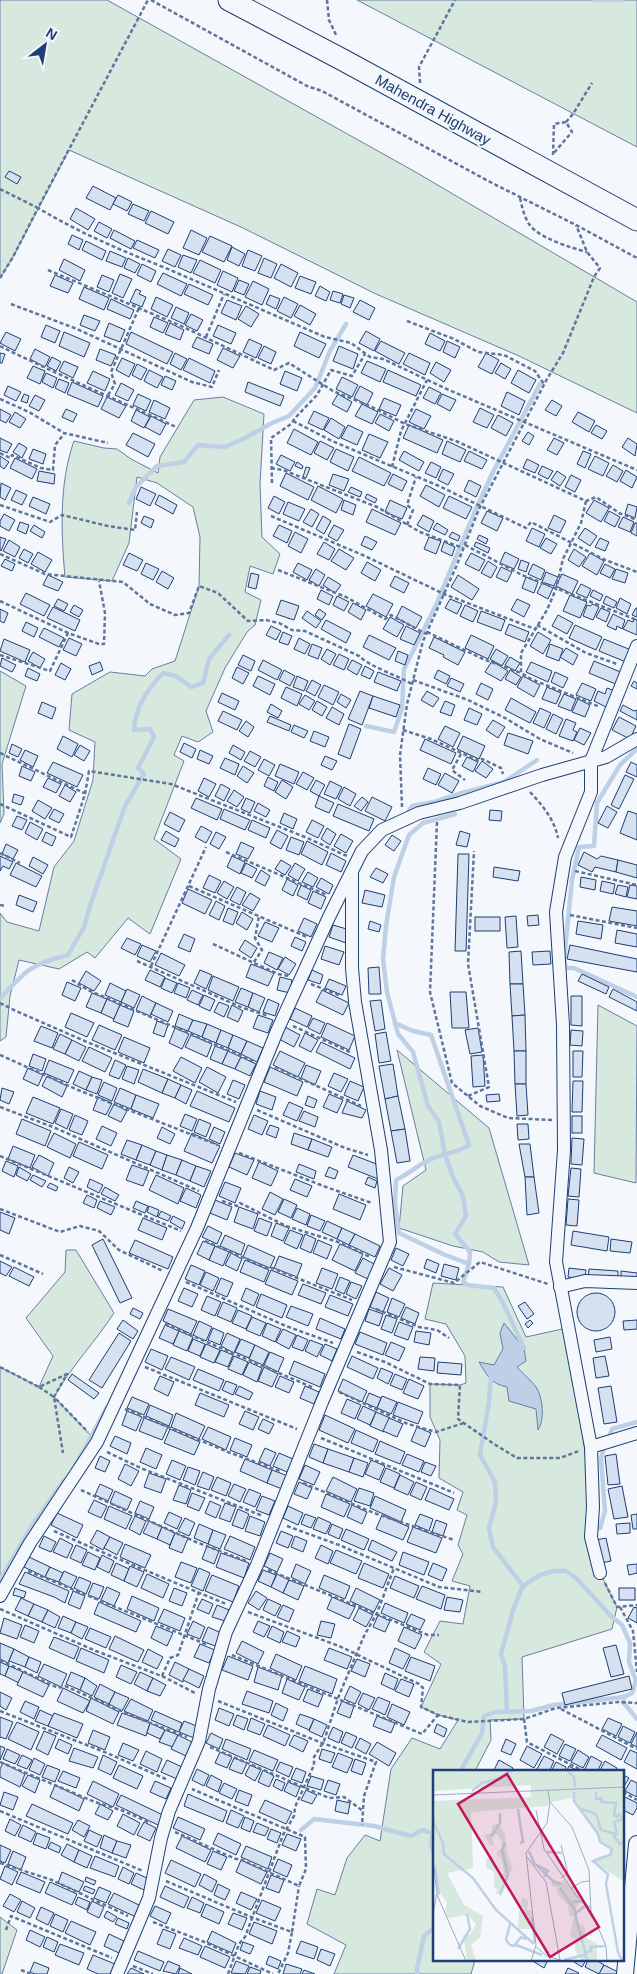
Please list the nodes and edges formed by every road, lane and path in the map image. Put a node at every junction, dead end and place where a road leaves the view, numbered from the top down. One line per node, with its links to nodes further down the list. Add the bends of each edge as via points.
1 (149, 0): 11 (path); 12 (path)
2 (230, 0): 5 (highway, Mahendra Highway)
3 (327, 0): 5 (path, via 329,20)
4 (455, 0): 7 (path, via 419,67)
5 (343, 60): 9 (highway, Mahendra Highway)
6 (592, 83): 8 (path)
7 (420, 84)
8 (566, 122): 9 (path, via 572,132); 9 (path, via 554,124)
9 (550, 164): 13 (highway, Mahendra Highway)
10 (0, 189): 12 (path)
11 (520, 197): 14 (path); 15 (path, via 531,226 563,244)
12 (38, 208): 18 (path); 19 (path, via 117,250)
13 (637, 220)
14 (576, 225): 15 (path); 16 (path)
15 (587, 252): 29 (path, via 600,268 563,353)
16 (637, 258)
17 (48, 270): 21 (path)
18 (0, 278)
19 (224, 294): 23 (path); 26 (path, via 325,337 350,343)
20 (11, 304): 25 (path)
21 (139, 308): 23 (path); 25 (path)
22 (407, 321): 29 (path, via 478,352 504,355 535,372)
23 (206, 337): 30 (path, via 274,370 289,362)
24 (0, 346): 31 (path)
25 (121, 350): 27 (path, via 192,382 212,387); 31 (path, via 111,372 114,384)
26 (365, 354): 28 (path); 30 (path, via 352,376 331,370)
27 (220, 370)
28 (427, 380): 34 (path); 35 (path)
29 (544, 384): 34 (path)
30 (323, 385): 33 (path); 35 (path)
31 (108, 395): 36 (path)
32 (0, 399): 37 (path)
33 (293, 421): 41 (path); 42 (path, via 271,438)
34 (524, 422): 40 (path); 43 (path)
35 (405, 424): 40 (path, via 456,441); 41 (path)
36 (176, 427)
37 (64, 433): 38 (path); 39 (path, via 55,445 53,470)
38 (108, 443)
39 (0, 453)
40 (502, 462): 46 (path); 48 (path)
41 (392, 467): 44 (path)
42 (271, 468): 45 (path); 52 (path, via 377,508)
43 (637, 470)
44 (416, 477): 48 (path); 52 (path, via 407,505 413,510)
45 (272, 483)
46 (586, 501): 51 (path, via 596,497); 58 (path, via 581,523 563,559)
47 (0, 505): 49 (path, via 50,522 62,516 135,530)
48 (480, 505): 53 (path); 56 (path, via 526,528 531,522)
49 (137, 512)
50 (271, 516): 59 (path)
51 (637, 520)
52 (407, 524): 53 (path, via 420,532)
53 (464, 546): 58 (path); 59 (path)
54 (0, 554): 57 (path, via 45,574)
55 (278, 570): 65 (path, via 346,597 385,618 391,615)
56 (637, 572)
57 (99, 581): 64 (path, via 105,613 104,644); 70 (path, via 123,582 150,604 175,615 189,613 199,586 218,593 248,621 266,620 292,630 305,631)
58 (556, 589): 61 (path); 62 (path)
59 (444, 594): 63 (path); 65 (path)
60 (0, 601): 64 (path)
61 (637, 620)
62 (538, 625): 63 (path); 68 (path, via 586,653)
63 (535, 629): 69 (path, via 521,653)
64 (68, 633): 67 (path, via 50,671)
65 (427, 633): 69 (path); 70 (path)
66 (637, 646): 68 (street)
67 (0, 654)
68 (633, 670): 71 (street)
69 (522, 673): 71 (path)
70 (412, 682): 72 (path); 76 (path, via 468,700 540,739)
71 (611, 711): 76 (street)
72 (403, 730): 75 (path); 83 (path, via 400,755)
73 (637, 739): 76 (street, via 606,757)
74 (0, 753): 80 (path)
75 (461, 754): 77 (path, via 452,770); 79 (path, via 479,761 482,758 500,768)
76 (591, 761): 78 (street); 90 (street, via 591,792)
77 (465, 780)
78 (521, 782): 79 (street); 90 (path, via 545,808 556,829)
79 (508, 787): 82 (street)
80 (85, 794): 81 (path, via 71,837); 89 (path, via 89,771 171,784 305,837)
81 (0, 804)
82 (437, 808): 83 (street); 112 (path, via 430,992 452,1083)
83 (402, 821): 89 (street, via 382,830 362,851)
84 (206, 847): 92 (path)
85 (474, 851): 112 (path, via 468,964 489,1087)
86 (226, 852): 93 (path)
87 (0, 853): 88 (path)
88 (20, 863)
89 (355, 866): 93 (street); 106 (street, via 352,968)
90 (563, 868): 91 (path); 96 (street)
91 (637, 885)
92 (189, 886): 97 (path); 103 (path)
93 (338, 900): 99 (street)
94 (0, 905): 95 (path)
95 (6, 906)
96 (556, 912): 98 (path); 116 (street, via 563,1025)
97 (259, 916): 99 (path); 102 (path, via 254,938 262,950)
98 (637, 928)
99 (318, 942): 104 (street)
100 (213, 944): 102 (path)
101 (137, 961): 108 (path, via 244,1008)
102 (254, 962): 104 (path, via 278,974)
103 (151, 966)
104 (301, 979): 106 (path); 108 (street)
105 (72, 980): 111 (path, via 88,990)
106 (355, 1002): 109 (street)
107 (0, 1003): 113 (path, via 87,1042)
108 (282, 1020): 109 (path, via 351,1053); 111 (street)
109 (364, 1052): 115 (street)
110 (0, 1055): 117 (path, via 78,1090)
111 (264, 1064): 113 (street); 115 (path, via 369,1109)
112 (467, 1096): 116 (path, via 480,1106 508,1118)
113 (247, 1106): 117 (street); 119 (path, via 344,1148)
114 (0, 1107): 120 (path)
115 (374, 1108): 119 (street)
116 (564, 1121): 129 (street, via 556,1262)
117 (229, 1149): 120 (street); 121 (path, via 326,1187 376,1204)
118 (0, 1156): 123 (path)
119 (382, 1158): 121 (street)
120 (210, 1196): 123 (street); 125 (path, via 237,1206 240,1203 286,1226 338,1242)
121 (387, 1204): 125 (street, via 390,1242)
122 (0, 1209): 127 (path, via 60,1232 80,1226 99,1231 120,1250)
123 (193, 1236): 127 (street); 130 (path, via 270,1270 272,1268)
124 (0, 1255): 126 (path)
125 (381, 1262): 129 (path, via 454,1283 480,1262); 130 (street)
126 (43, 1274)
127 (174, 1276): 131 (street); 133 (path, via 286,1326)
128 (637, 1283): 129 (street, via 585,1281)
129 (560, 1287): 144 (street)
130 (363, 1305): 132 (path, via 419,1327 437,1330); 133 (street)
131 (154, 1319): 134 (street); 137 (path)
132 (449, 1338)
133 (346, 1347): 137 (street); 140 (path, via 430,1384 460,1385 458,1419)
134 (134, 1362): 139 (street); 141 (path)
135 (0, 1368): 136 (path)
136 (39, 1387): 138 (path); 138 (path, via 68,1374)
137 (327, 1390): 140 (path, via 408,1424 436,1432); 141 (street)
138 (54, 1397): 143 (path); 145 (path)
139 (114, 1404): 143 (street); 146 (path)
140 (464, 1423): 144 (path, via 517,1458 560,1458)
141 (310, 1434): 146 (street); 148 (path)
142 (637, 1434): 144 (street)
143 (95, 1444): 147 (street); 149 (path, via 143,1469)
144 (591, 1447): 155 (street, via 591,1537)
145 (63, 1454)
146 (293, 1478): 149 (street); 151 (path, via 374,1513)
147 (69, 1484): 150 (street); 152 (path, via 196,1542)
148 (454, 1493)
149 (275, 1522): 152 (street); 154 (path)
150 (42, 1525): 153 (street); 156 (path)
151 (454, 1540)
152 (257, 1565): 161 (street); 163 (path)
153 (17, 1566): 158 (street); 165 (path)
154 (394, 1568): 157 (path, via 439,1587); 163 (path)
155 (600, 1573): 160 (path, via 612,1600 617,1608)
156 (199, 1592): 161 (path); 165 (path)
157 (483, 1592)
158 (0, 1596)
159 (637, 1605): 160 (path)
160 (620, 1607): 167 (path, via 633,1631)
161 (237, 1608): 166 (street); 168 (path)
162 (0, 1609): 171 (path)
163 (377, 1613): 164 (path, via 428,1635); 168 (path)
164 (438, 1635)
165 (184, 1636): 166 (path); 171 (path, via 178,1654 170,1658)
166 (220, 1650): 172 (street); 173 (path)
167 (636, 1652): 170 (path)
168 (356, 1654): 173 (path); 177 (path, via 419,1684 423,1688 421,1707)
169 (0, 1660): 179 (path, via 58,1688 65,1686)
170 (637, 1672)
171 (162, 1676): 172 (path)
172 (208, 1698): 179 (street); 180 (path)
173 (338, 1698): 177 (path, via 422,1734); 180 (path)
174 (637, 1703): 175 (path)
175 (560, 1708): 178 (path); 181 (path)
176 (0, 1712): 184 (path)
177 (438, 1715): 178 (path, via 468,1722)
178 (524, 1719): 183 (path, via 527,1742)
179 (199, 1741): 184 (street); 185 (path)
180 (322, 1743): 185 (path); 188 (path, via 376,1762 364,1796)
181 (637, 1749)
182 (0, 1762): 190 (path)
183 (581, 1770)
184 (181, 1785): 190 (street); 191 (path)
185 (303, 1787): 188 (path, via 329,1798 344,1797); 191 (path, via 294,1816)
186 (624, 1793): 187 (path)
187 (637, 1800)
188 (363, 1811): 189 (path)
189 (362, 1825)
190 (164, 1828): 194 (path); 196 (street, via 149,1898)
191 (286, 1829): 194 (path); 195 (path, via 305,1837 306,1869)
192 (637, 1844): 207 (street)
193 (0, 1863): 196 (path, via 52,1880)
194 (270, 1872): 195 (path); 199 (path, via 245,1937)
195 (299, 1886): 198 (path)
196 (139, 1919): 199 (path); 200 (street)
197 (6, 1930): 200 (path, via 11,1916)
198 (292, 1932)
199 (234, 1956): 205 (path); 206 (path)
200 (122, 1962): 203 (street); 204 (path)
201 (21, 1970): 202 (path)
202 (31, 1974)
203 (117, 1974)
204 (153, 1974)
205 (228, 1974)
206 (273, 1974)
207 (625, 1974)

